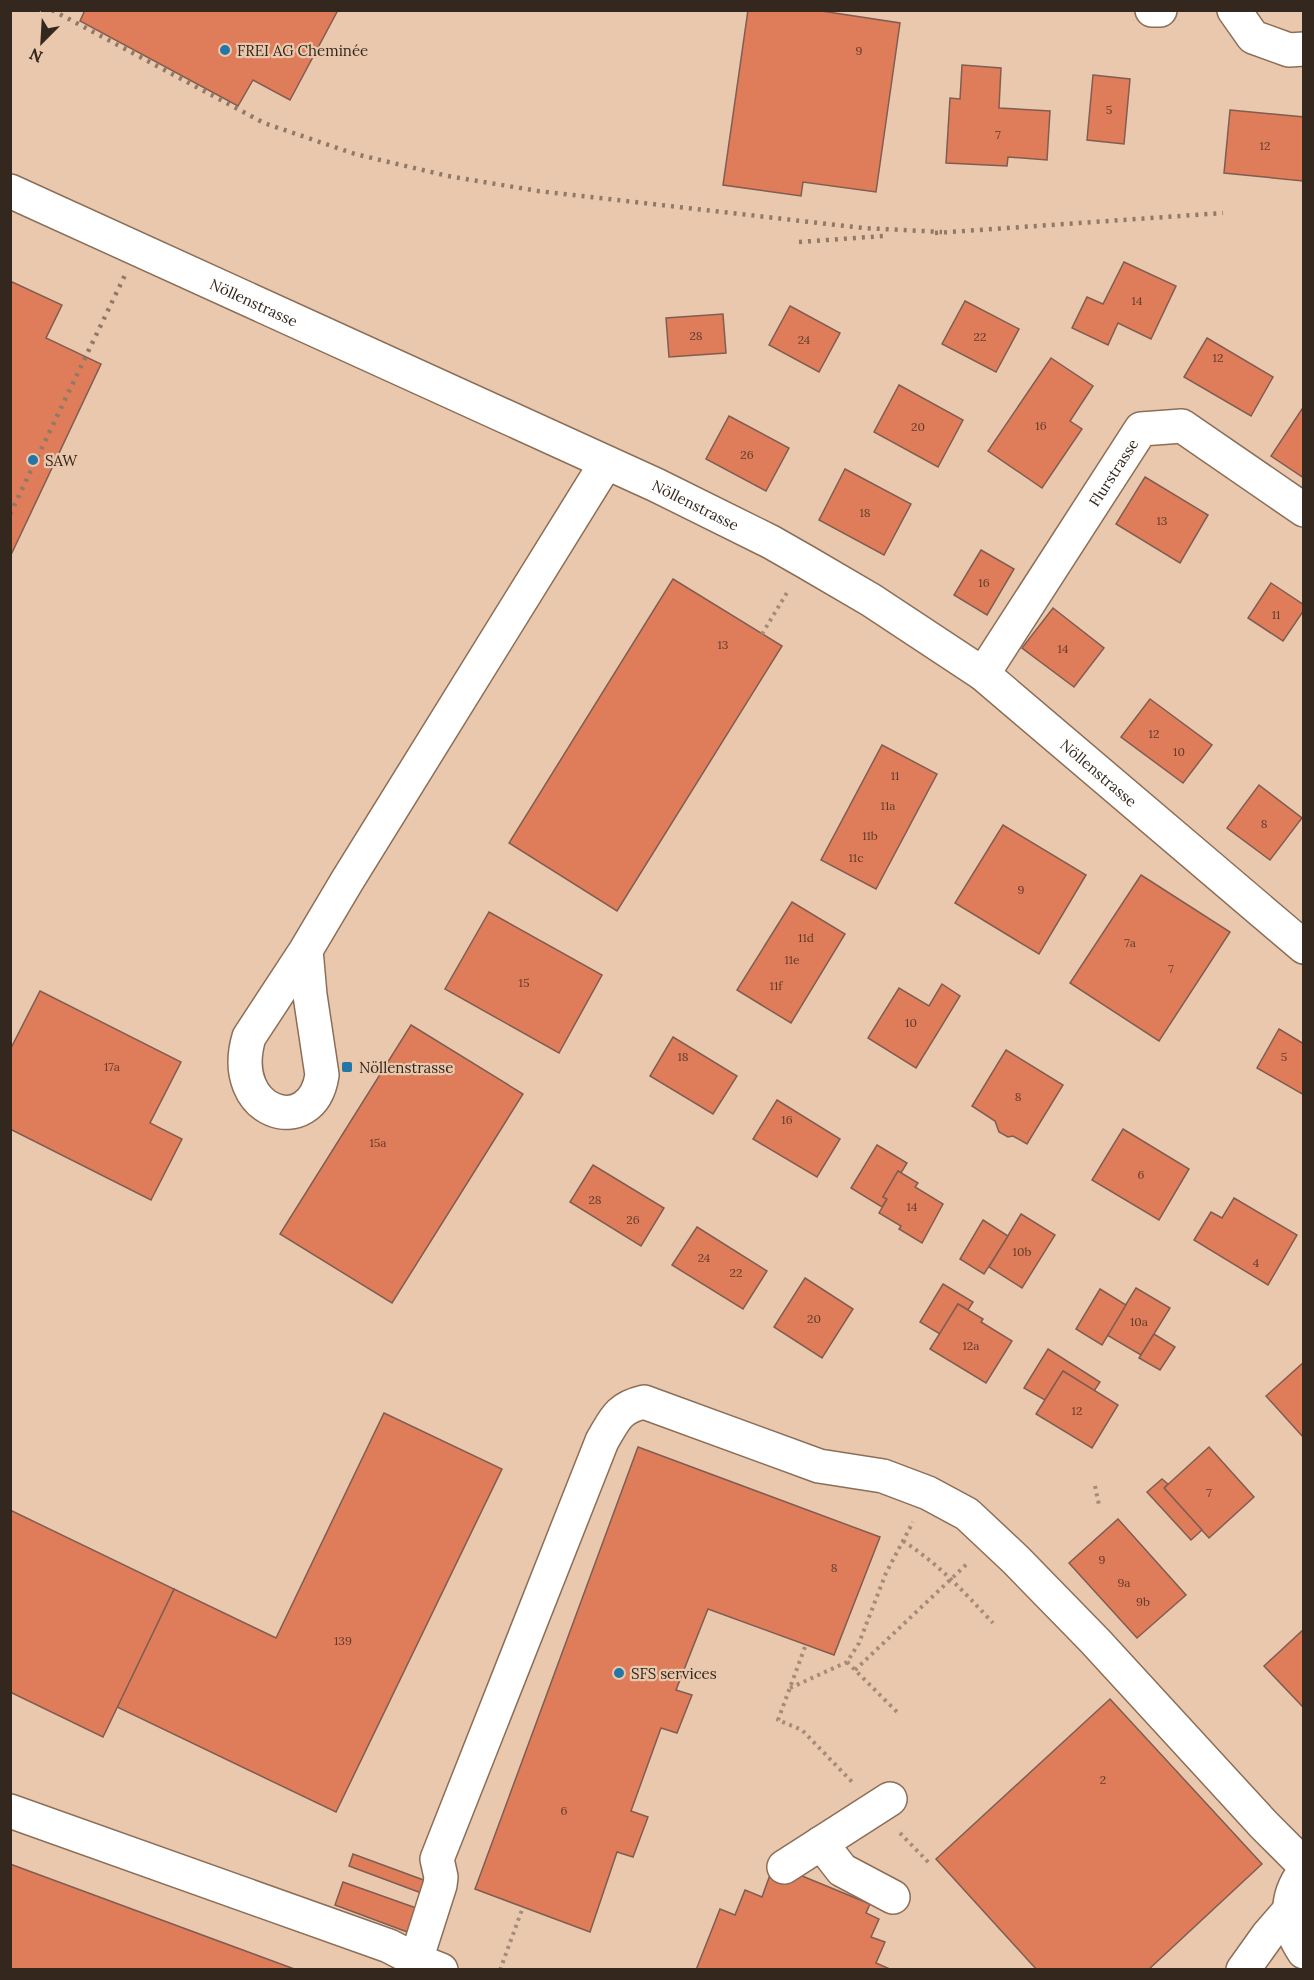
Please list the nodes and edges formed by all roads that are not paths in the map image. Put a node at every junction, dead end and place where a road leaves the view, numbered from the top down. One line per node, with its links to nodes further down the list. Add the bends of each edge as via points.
1 (1152, 10): 2 (street)
2 (1160, 10)
3 (1234, 10): 4 (street, via 1253,37 1289,50)
4 (1304, 50)
5 (10, 191): 6 (street, Nöllenstrasse)
6 (606, 463): 8 (street, Nöllenstrasse, via 780,547 871,600); 10 (street)
7 (1304, 510): 8 (street, Flurstrasse, via 1182,426 1141,429)
8 (983, 674): 9 (street, Nöllenstrasse)
9 (1304, 946)
10 (306, 950)
11 (883, 1804): 13 (street)
12 (10, 1811): 20 (street, via 389,1946)
13 (821, 1843): 15 (street); 17 (street, via 842,1870)
14 (1304, 1865): 20 (street, via 1030,1588 993,1539 967,1514 928,1493 883,1476 819,1466 644,1402 629,1406 616,1418 602,1441 436,1859 441,1877)
15 (784, 1867)
16 (1304, 1872): 18 (street, via 1290,1896)
17 (893, 1897)
18 (1288, 1912): 19 (street, via 1295,1940); 22 (street)
19 (1304, 1952)
20 (428, 1965)
21 (1304, 1965): 23 (street)
22 (1243, 1970)
23 (1289, 1970)

